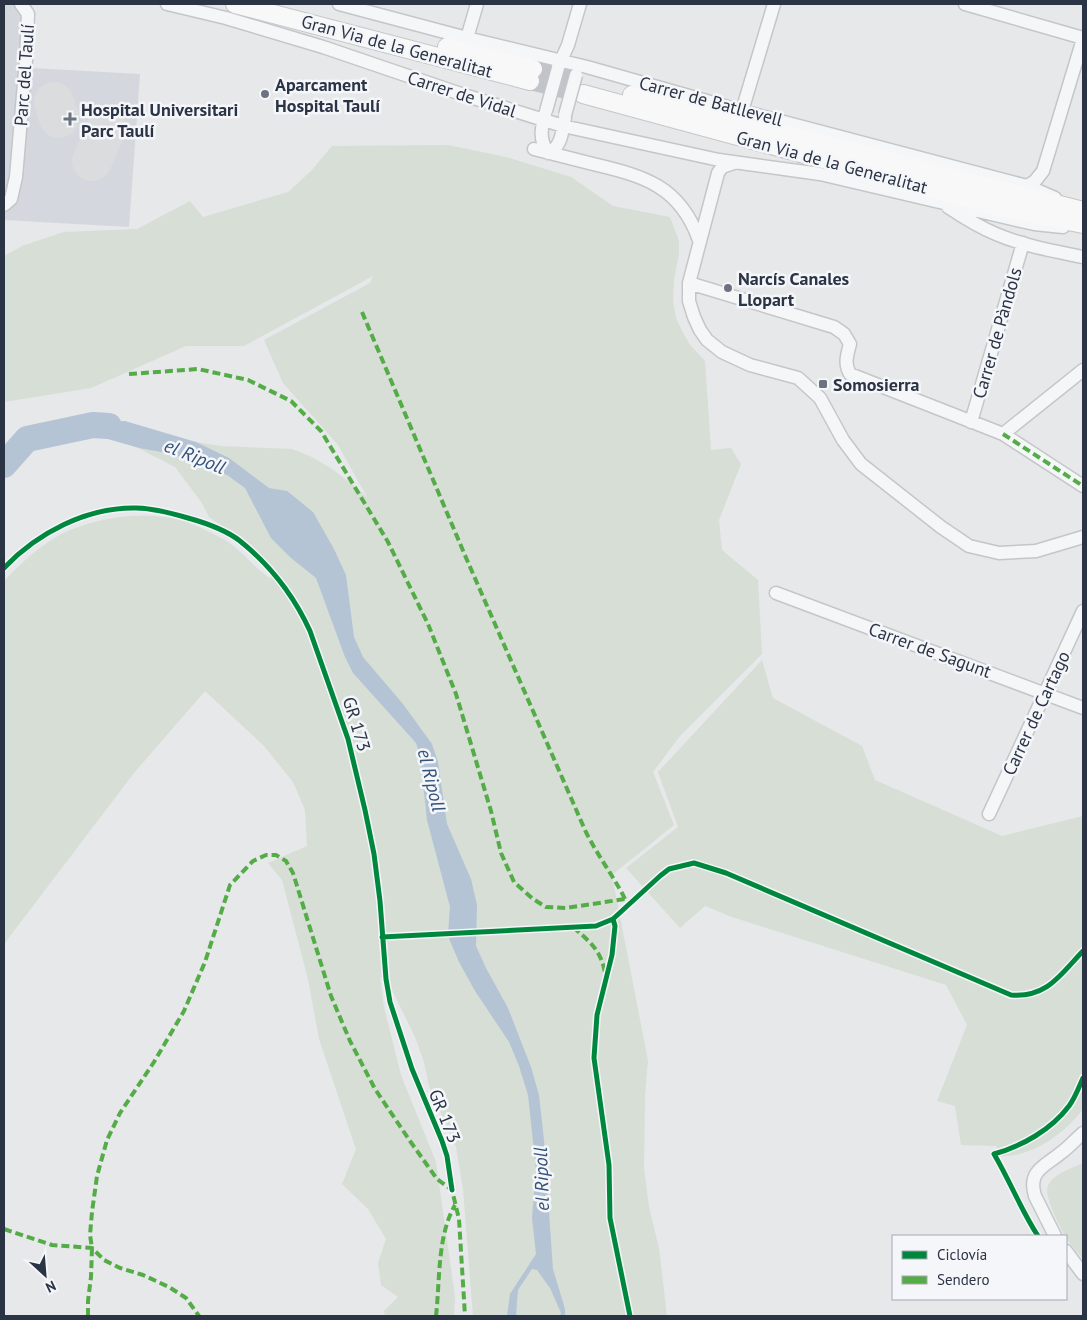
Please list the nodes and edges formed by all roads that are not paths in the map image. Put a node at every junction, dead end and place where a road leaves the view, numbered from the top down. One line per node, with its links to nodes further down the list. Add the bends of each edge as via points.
1 (21, 4): 22 (street, Parc del Taulí, via 28,14 16,177 11,198)
2 (167, 4): 15 (street, Carrer de Vidal, via 226,18 464,95)
3 (236, 4): 4 (street, Gran Via de la Generalitat, via 532,75)
4 (279, 4)
5 (339, 4): 10 (street, Carrer de Batllevell)
6 (477, 4): 10 (street)
7 (580, 4): 12 (street)
8 (774, 4): 14 (street)
9 (965, 4): 11 (street)
10 (467, 38): 12 (street, Carrer de Batllevell)
11 (1083, 38): 20 (street, via 1043,171)
12 (559, 64): 13 (street, Carrer de Batllevell); 15 (street, bridge)
13 (583, 80): 14 (street, Carrer de Batllevell); 16 (street, bridge); 23 (street, Gran Via de la Generalitat)
14 (742, 111): 20 (street, Carrer de Batllevell)
15 (544, 116): 16 (street, Carrer de Vidal); 18 (street, via 541,137)
16 (564, 120): 18 (street, via 558,144); 19 (street, Carrer de Vidal, via 585,131)
17 (534, 149): 18 (street)
18 (548, 152): 25 (street, via 632,173 654,182 683,210 694,225)
19 (736, 163): 21 (street, Carrer de Vidal, via 820,174); 25 (street, via 725,165 720,170)
20 (1027, 186): 23 (street, Carrer de Batllevell)
21 (937, 201): 24 (street, Carrer de Vidal, via 1034,224); 26 (street, via 975,224)
22 (4, 205)
23 (1082, 215)
24 (1083, 229)
25 (699, 240): 28 (street)
26 (1023, 243): 27 (street); 30 (street, Carrer de Pàndols)
27 (1083, 257)
28 (689, 283): 30 (street, via 834,328 844,334 850,344 846,361 850,374); 33 (street, via 689,301 700,330 708,340 722,352 750,365 798,378 820,398 843,440 861,464 969,546 999,553 1036,551)
29 (1083, 370): 31 (street)
30 (971, 422): 31 (street)
31 (1003, 434): 32 (street)
32 (1083, 486)
33 (1083, 537)
34 (776, 594): 36 (street, Carrer de Sagunt)
35 (1083, 611): 36 (street, Carrer de Cartago)
36 (1046, 694): 37 (street, Carrer de Sagunt); 38 (street, Carrer de Cartago)
37 (1083, 708)
38 (989, 814)
39 (1083, 1133): 40 (street, via 1039,1170 1033,1184 1035,1196)
40 (1054, 1235)
41 (1067, 1252): 42 (street)
42 (1083, 1274)

